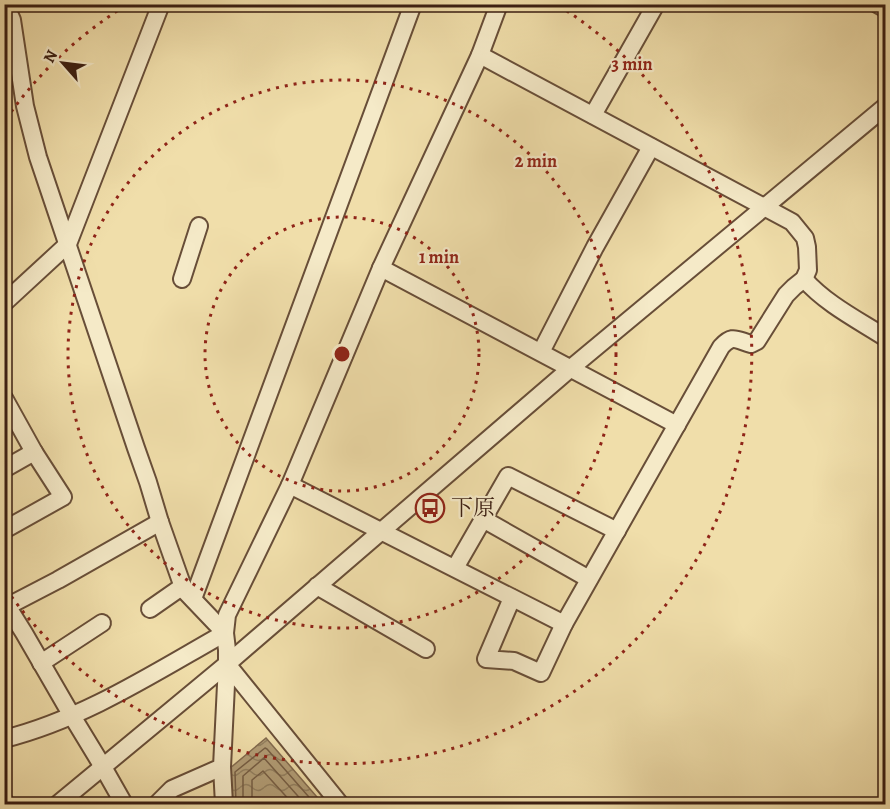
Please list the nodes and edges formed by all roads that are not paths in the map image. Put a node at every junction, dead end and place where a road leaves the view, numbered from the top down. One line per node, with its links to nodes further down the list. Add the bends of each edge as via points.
1 (5, 4): 14 (street, via 12,20 38,157)
2 (161, 4): 14 (street)
3 (413, 4): 35 (street)
4 (499, 4): 8 (street)
5 (656, 4): 10 (street)
6 (877, 4): 7 (street)
7 (885, 9)
8 (480, 55): 10 (street); 15 (street)
9 (885, 106): 12 (street)
10 (593, 115): 11 (street)
11 (651, 147): 12 (street); 20 (street)
12 (764, 207): 17 (street, via 792,222 805,238 808,270); 21 (street)
13 (199, 226): 16 (street)
14 (68, 244): 18 (street); 28 (street)
15 (381, 268): 20 (street); 26 (street)
16 (182, 279)
17 (804, 279): 19 (street, via 813,290); 23 (street, via 786,295 757,341 751,344 734,338 727,340)
18 (4, 303)
19 (885, 338)
20 (541, 352): 21 (street)
21 (571, 368): 23 (street); 30 (street)
22 (4, 398): 24 (street)
23 (677, 425): 31 (street)
24 (34, 452): 25 (street); 29 (street, via 63,497)
25 (4, 469)
26 (290, 485): 30 (street); 41 (street, via 227,615)
27 (483, 519): 31 (street, via 508,476); 32 (street); 33 (street)
28 (160, 522): 35 (street); 37 (street, via 58,580)
29 (4, 530)
30 (381, 531): 32 (street); 34 (street)
31 (616, 531): 33 (street)
32 (455, 568): 36 (street)
33 (590, 579): 40 (street)
34 (318, 586): 42 (street); 44 (street)
35 (188, 592): 38 (street); 41 (street)
36 (512, 598): 40 (street); 40 (street, via 486,659 514,661 541,673)
37 (6, 604): 43 (street)
38 (150, 609)
39 (102, 623): 43 (street)
40 (564, 624)
41 (225, 633): 44 (street); 45 (street)
42 (426, 649)
43 (41, 663): 45 (street)
44 (228, 664): 47 (street); 48 (street); 53 (street)
45 (72, 716): 46 (street); 47 (street)
46 (4, 739)
47 (103, 766): 49 (street); 50 (street)
48 (222, 767): 51 (street, via 172,789); 52 (street)
49 (58, 804)
50 (124, 804)
51 (157, 804)
52 (224, 804)
53 (340, 804)

